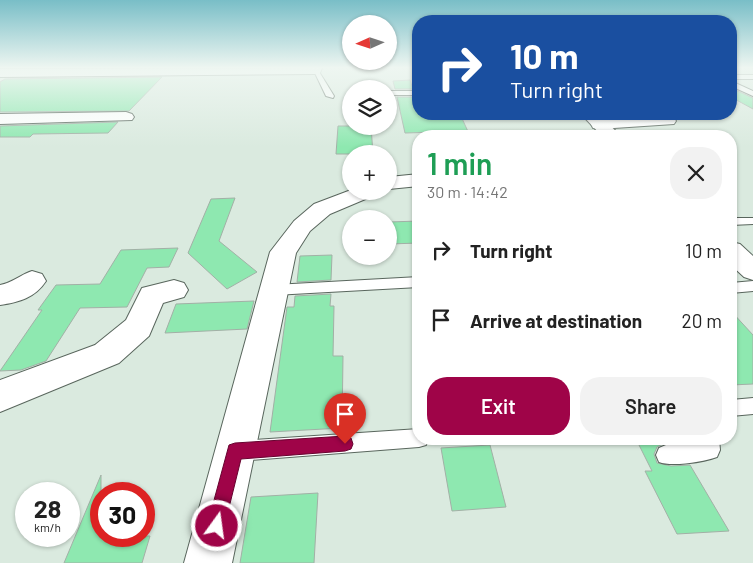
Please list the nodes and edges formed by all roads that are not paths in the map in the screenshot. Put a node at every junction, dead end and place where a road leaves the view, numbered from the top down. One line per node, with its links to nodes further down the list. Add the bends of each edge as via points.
1 (126, 117): 2 (street)
2 (0, 119)
3 (595, 120): 6 (street)
4 (631, 120): 5 (street)
5 (668, 121)
6 (606, 130)
7 (412, 181): 8 (street)
8 (397, 182)
9 (345, 200): 19 (street, via 322,209 302,226 283,252)
10 (753, 221): 11 (lane)
11 (737, 222)
12 (737, 256): 13 (street)
13 (753, 271)
14 (32, 281): 20 (street, via 16,292)
15 (412, 282): 19 (lane)
16 (753, 286): 17 (lane)
17 (737, 287)
18 (174, 290): 21 (street, via 152,295 138,328 107,354)
19 (274, 290): 26 (street)
20 (0, 295)
21 (0, 396)
22 (753, 406): 23 (lane)
23 (737, 407)
24 (412, 438): 26 (lane)
25 (710, 445): 27 (lane, via 710,450)
26 (235, 451): 28 (street)
27 (666, 455)
28 (208, 563)

